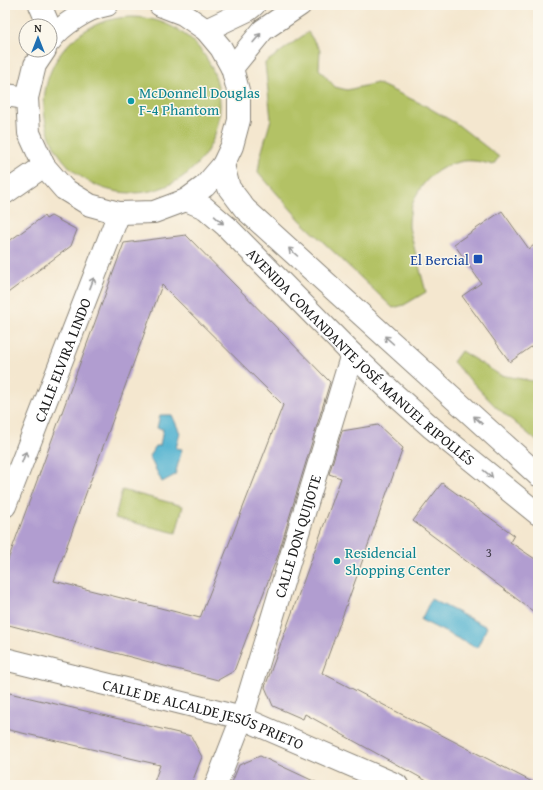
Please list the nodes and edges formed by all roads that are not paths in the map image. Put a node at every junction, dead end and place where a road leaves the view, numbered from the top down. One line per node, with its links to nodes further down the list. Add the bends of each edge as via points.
1 (40, 5): 6 (street)
2 (101, 5): 8 (street)
3 (160, 5): 7 (street, via 183,14)
4 (254, 5): 7 (street)
5 (300, 5): 10 (street, one-way to 5, via 263,30)
6 (44, 18)
7 (206, 30): 10 (street, via 221,48)
8 (58, 31)
9 (38, 58): 12 (street)
10 (232, 68): 13 (street, via 238,94 239,120 232,146)
11 (5, 95): 12 (street)
12 (27, 98): 14 (street, via 29,133)
13 (222, 165): 16 (street, via 205,186); 19 (street, AVENIDA COMANDANTE JOSÉ MANUEL RIPOLLÉS, one-way to 13, via 245,209 229,188)
14 (44, 166): 15 (street); 17 (street, via 64,189 90,205)
15 (5, 193)
16 (186, 200): 17 (street, via 154,212); 18 (street, AVENIDA COMANDANTE JOSÉ MANUEL RIPOLLÉS, one-way to 18, via 205,208 226,226)
17 (119, 213): 20 (street, CALLE ELVIRA LINDO, one-way to 17)
18 (352, 354): 21 (street, AVENIDA COMANDANTE JOSÉ MANUEL RIPOLLÉS, one-way to 21, via 432,428); 23 (street, CALLE DON QUIJOTE)
19 (538, 475)
20 (5, 506)
21 (538, 514)
22 (5, 660): 23 (street, CALLE DE ALCALDE JESÚS PRIETO)
23 (242, 718): 24 (street, CALLE DON QUIJOTE); 25 (street, CALLE DE ALCALDE JESÚS PRIETO)
24 (216, 785)
25 (397, 785)

